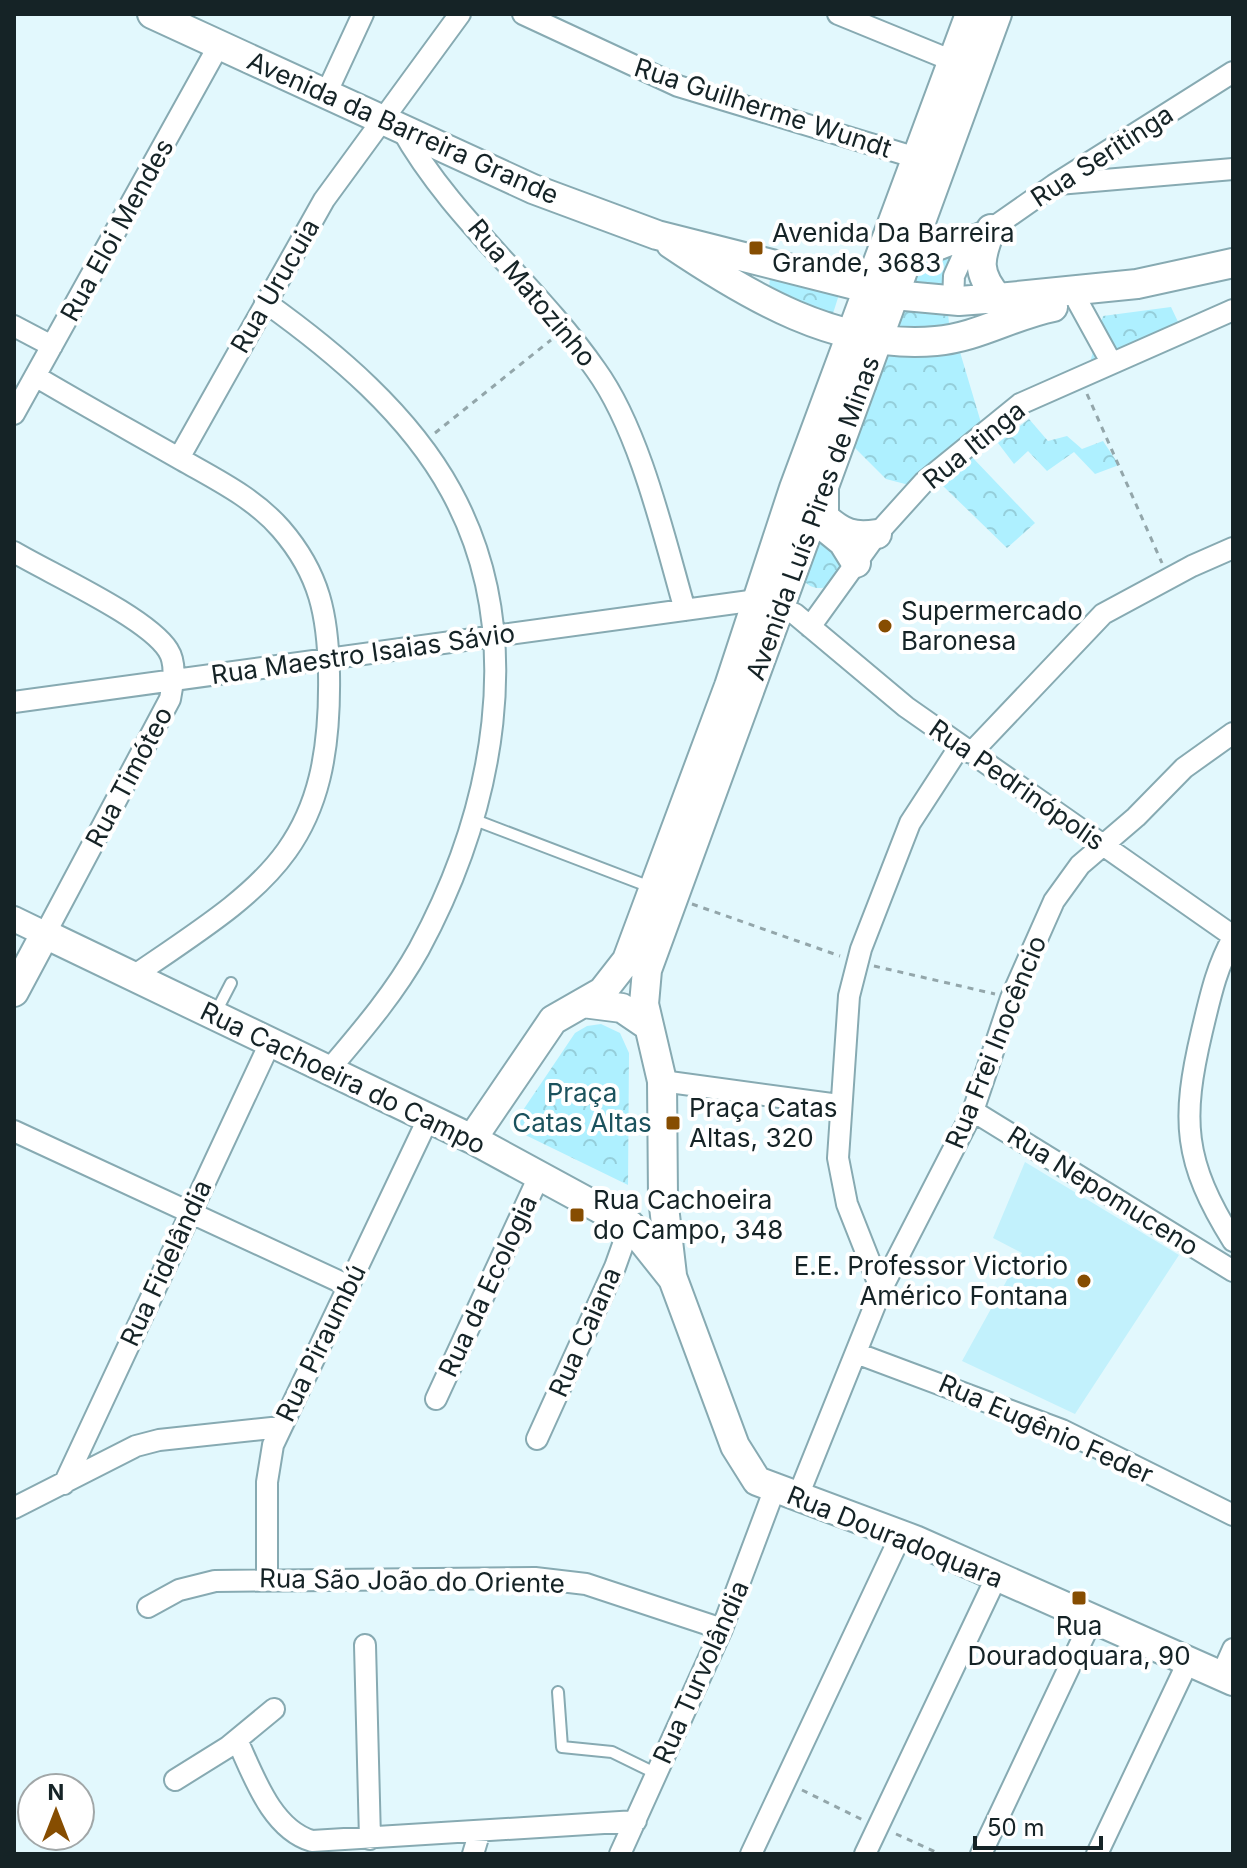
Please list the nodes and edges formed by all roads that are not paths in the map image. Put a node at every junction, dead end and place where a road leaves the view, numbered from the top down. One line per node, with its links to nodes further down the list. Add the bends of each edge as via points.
1 (152, 14): 8 (main road, Avenida da Barreira Grande)
2 (363, 14): 12 (street)
3 (460, 14): 13 (street, Rua Urucuia)
4 (523, 14): 14 (street, Rua Guilherme Wundt, via 678,86)
5 (838, 14): 10 (street)
6 (970, 14): 10 (main road, Avenida Luís Pires de Minas)
7 (997, 14): 19 (main road, Avenida Luís Pires de Minas)
8 (187, 21): 9 (main road, Avenida da Barreira Grande)
9 (219, 45): 12 (main road, Avenida da Barreira Grande); 33 (street, Rua Eloi Mendes)
10 (953, 61): 14 (main road, Avenida Luís Pires de Minas)
11 (1233, 72): 16 (street, Rua Seritinga)
12 (326, 94): 13 (main road, Avenida da Barreira Grande)
13 (390, 123): 18 (main road, Avenida da Barreira Grande, via 533,189); 26 (street, Rua Urucuia, via 324,200); 44 (street, Rua Matozinho, via 598,372 621,415)
14 (917, 158): 23 (main road, Avenida Luís Pires de Minas)
15 (1233, 169): 16 (street)
16 (1054, 185): 17 (street, Rua Seritinga)
17 (981, 234): 19 (street, Rua Seritinga, via 940,249); 24 (main road, via 980,272); 25 (street, via 954,276)
18 (657, 235): 21 (main road, Avenida da Barreira Grande); 27 (main road, Avenida da Barreira Grande)
19 (910, 250): 23 (main road, Avenida Luís Pires de Minas)
20 (1233, 263): 22 (main road, Avenida da Barreira Grande)
21 (784, 266): 23 (main road, Avenida da Barreira Grande); 27 (main road, via 765,275)
22 (1137, 284): 24 (main road, Avenida da Barreira Grande); 28 (main road, Avenida da Barreira Grande)
23 (881, 292): 25 (main road, Avenida da Barreira Grande); 31 (main road, Avenida Luís Pires de Minas)
24 (998, 298): 25 (main road, Avenida da Barreira Grande)
25 (953, 301): 32 (main road, via 953,327)
26 (265, 302): 37 (street, Rua Urucuia); 47 (street, via 371,388 451,491 485,581)
27 (763, 302): 31 (main road, Avenida da Barreira Grande)
28 (1078, 302): 32 (main road, Avenida da Barreira Grande); 34 (street)
29 (1233, 310): 34 (street, Rua Itinga)
30 (14, 326): 33 (street)
31 (865, 336): 32 (main road, Avenida da Barreira Grande); 38 (main road, Avenida Luís Pires de Minas); 45 (main road, Avenida Luís Pires de Minas, via 794,488)
32 (934, 342)
33 (52, 346): 35 (street, Rua Eloi Mendes)
34 (1111, 362): 40 (street, Rua Itinga, via 1009,413 924,482)
35 (35, 376): 36 (street, Rua Eloi Mendes); 37 (street)
36 (14, 414)
37 (179, 458): 48 (street, via 245,496 280,527 321,595)
38 (824, 489): 39 (main road, Avenida Luís Pires de Minas); 40 (main road, via 824,517 840,531 857,537)
39 (811, 526): 43 (main road, via 837,534); 45 (main road, Avenida Luís Pires de Minas)
40 (877, 534): 43 (street, Rua Itinga)
41 (1233, 548): 52 (street, via 1103,614)
42 (14, 552): 49 (street, Rua Timóteo, via 158,638 169,651)
43 (856, 563): 46 (street, Rua Itinga)
44 (685, 610): 45 (street, Rua Maestro Isaias Sávio); 47 (street, Rua Maestro Isaias Sávio)
45 (766, 615): 46 (street); 55 (main road, Avenida Luís Pires de Minas); 64 (main road, Avenida Luís Pires de Minas, via 647,970)
46 (809, 626): 52 (street, Rua Pedrinópolis)
47 (493, 636): 48 (street, Rua Maestro Isaias Sávio); 53 (street, via 492,728)
48 (329, 659): 49 (street, Rua Maestro Isaias Sávio); 59 (street, via 325,752 306,824 243,900)
49 (174, 681): 50 (street, Rua Maestro Isaias Sávio); 57 (street, Rua Timóteo, via 144,752)
50 (14, 702)
51 (1233, 733): 54 (street, Rua Frei Inocêncio, via 1184,768)
52 (966, 750): 54 (street, Rua Pedrinópolis); 68 (street, via 910,823 861,949 849,996)
53 (475, 820): 55 (lane); 66 (street, via 419,948)
54 (1103, 844): 58 (street, Rua Pedrinópolis); 69 (street, Rua Frei Inocêncio, via 1054,901 1003,1021)
55 (653, 888): 62 (main road, Avenida Luís Pires de Minas, via 621,972)
56 (14, 919): 57 (street, Rua Cachoeira do Campo)
57 (45, 934): 59 (main road, Rua Cachoeira do Campo); 61 (main road)
58 (1233, 937): 77 (street, via 1213,985 1186,1113 1195,1166)
59 (132, 977): 63 (main road, Rua Cachoeira do Campo)
60 (231, 983): 63 (lane)
61 (14, 992)
62 (583, 1003): 64 (main road, via 622,1008); 72 (main road, via 553,1020)
63 (214, 1016): 65 (main road, Rua Cachoeira do Campo)
64 (647, 1025): 67 (main road)
65 (270, 1043): 66 (main road, Rua Cachoeira do Campo); 75 (street, Rua Fidelândia)
66 (328, 1071): 70 (main road, Rua Cachoeira do Campo)
67 (662, 1081): 68 (street); 74 (main road)
68 (839, 1105): 81 (street, via 838,1158 847,1204)
69 (973, 1111): 78 (street, Rua Nepomuceno); 81 (street, Rua Frei Inocêncio)
70 (428, 1119): 72 (main road, Rua Cachoeira do Campo); 80 (street, Rua Piraumbú)
71 (14, 1131): 75 (street)
72 (472, 1139): 73 (main road, Rua Cachoeira do Campo)
73 (540, 1174): 76 (main road, Rua Cachoeira do Campo); 83 (street, Rua da Ecologia)
74 (663, 1198): 76 (main road); 79 (main road, Rua Douradoquara)
75 (189, 1212): 80 (street); 86 (street, Rua Fidelândia)
76 (630, 1225): 79 (main road, Rua Douradoquara); 85 (street, Rua Caiana)
77 (1233, 1241)
78 (1233, 1271)
79 (673, 1279): 87 (main road, Rua Douradoquara, via 745,1466 757,1481)
80 (349, 1286): 84 (street, Rua Piraumbú)
81 (881, 1290): 82 (street, Rua Frei Inocêncio)
82 (856, 1353): 87 (street, Rua Frei Inocêncio); 89 (street, Rua Eugênio Feder, via 1062,1430)
83 (436, 1399)
84 (281, 1427): 86 (street, via 136,1446); 92 (street, Rua Piraumbú, via 267,1482)
85 (537, 1439)
86 (64, 1484): 88 (street)
87 (787, 1492): 90 (main road, Rua Douradoquara); 95 (street, Rua Turvolândia)
88 (14, 1508)
89 (1233, 1515)
90 (901, 1535): 91 (main road, Rua Douradoquara); 110 (street)
91 (996, 1578): 94 (main road, Rua Douradoquara); 111 (street)
92 (267, 1579): 93 (street, Rua São João do Oriente, via 215,1581 179,1590); 95 (street, Rua São João do Oriente, via 557,1580 586,1584)
93 (148, 1607)
94 (1092, 1619): 98 (main road, Rua Douradoquara); 112 (street)
95 (722, 1629): 103 (street, Rua Turvolândia)
96 (365, 1645): 107 (street)
97 (1233, 1649): 99 (street)
98 (1188, 1662): 99 (main road, Rua Douradoquara); 113 (street)
99 (1227, 1678)
100 (558, 1692): 103 (lane, via 562,1747 612,1752)
101 (274, 1709): 102 (street)
102 (237, 1740): 104 (street); 107 (street, via 261,1791 300,1837 324,1842)
103 (657, 1774): 105 (street, Rua Turvolândia)
104 (175, 1780)
105 (636, 1821): 106 (street); 109 (street, Rua Turvolândia)
106 (480, 1831): 107 (street); 108 (street)
107 (370, 1839)
108 (473, 1854)
109 (620, 1854)
110 (751, 1854)
111 (865, 1854)
112 (981, 1854)
113 (1097, 1854)

